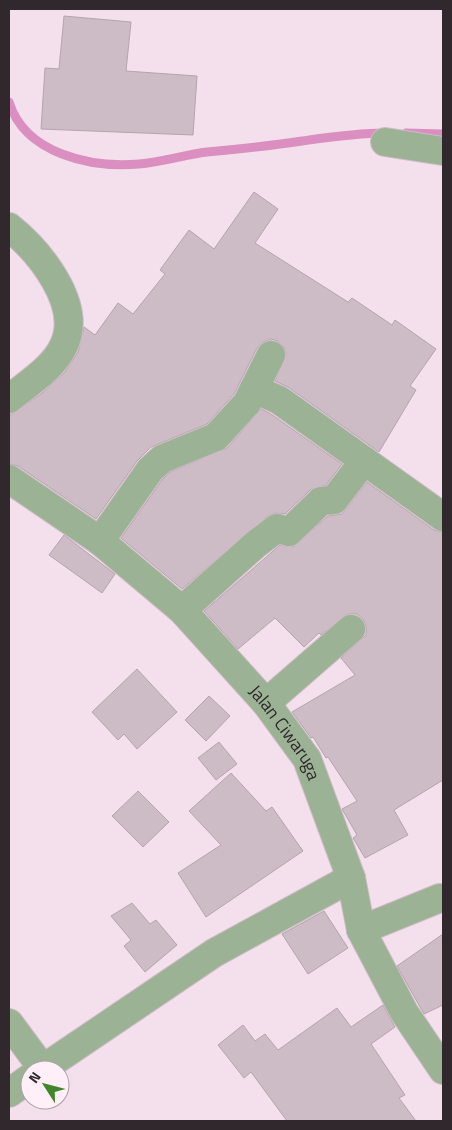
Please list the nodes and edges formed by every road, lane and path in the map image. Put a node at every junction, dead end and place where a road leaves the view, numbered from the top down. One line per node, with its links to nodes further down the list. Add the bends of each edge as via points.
1 (385, 142): 2 (street)
2 (443, 150)
3 (9, 226): 6 (street, via 57,281 69,320 64,345 49,366)
4 (271, 355): 5 (street)
5 (254, 389): 7 (street, via 279,400); 10 (street, via 247,403 216,438 162,459 150,470)
6 (9, 399)
7 (364, 461): 9 (street); 11 (street, via 334,500 321,502 289,532 277,528)
8 (9, 479): 10 (street, Jalan Ciwaruga)
9 (443, 517)
10 (100, 541): 11 (street, Jalan Ciwaruga)
11 (182, 610): 13 (street, Jalan Ciwaruga)
12 (351, 629): 13 (street)
13 (266, 703): 14 (street, Jalan Ciwaruga, via 307,759)
14 (351, 878): 16 (street, Jalan Ciwaruga); 19 (street, via 214,953)
15 (440, 898): 16 (street)
16 (361, 930): 20 (street, Jalan Ciwaruga, via 404,1012)
17 (9, 1024): 18 (street)
18 (31, 1060)
19 (56, 1060)
20 (443, 1070)
21 (20, 1085): 22 (street)
22 (9, 1093)

